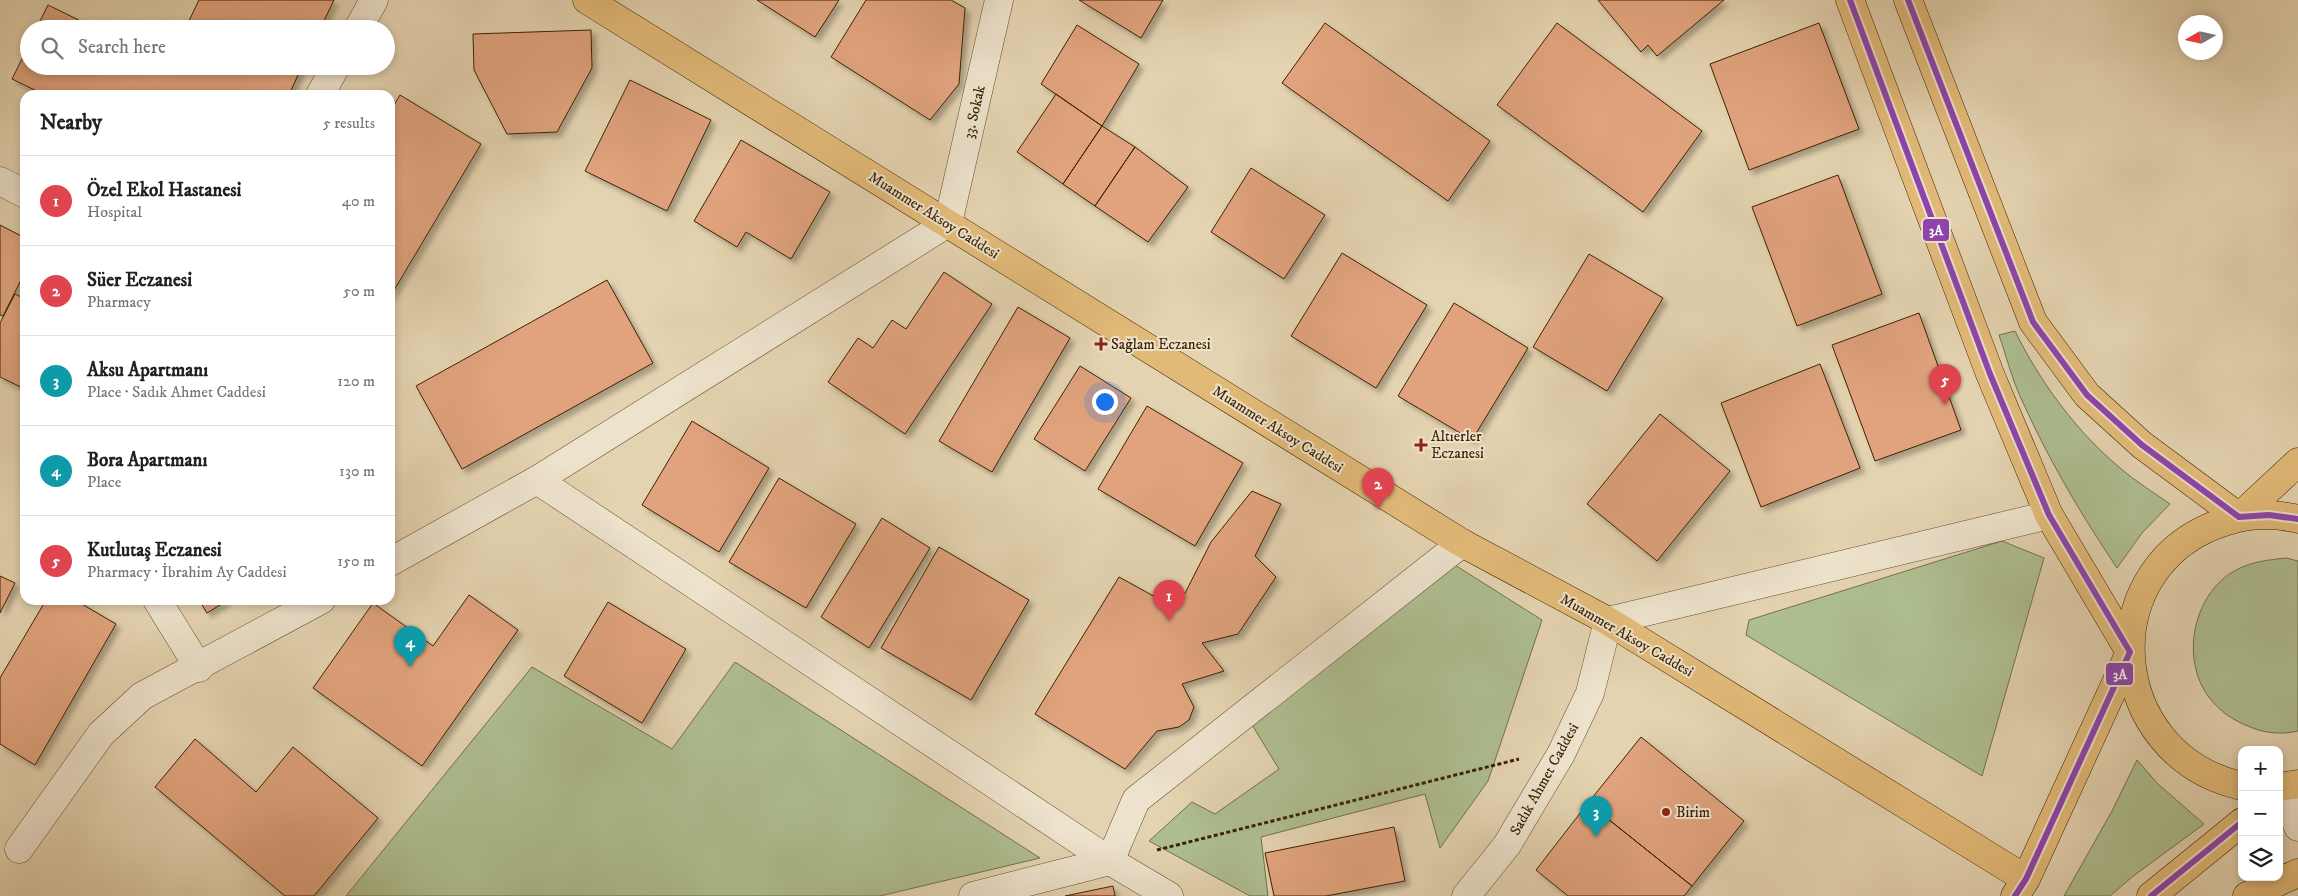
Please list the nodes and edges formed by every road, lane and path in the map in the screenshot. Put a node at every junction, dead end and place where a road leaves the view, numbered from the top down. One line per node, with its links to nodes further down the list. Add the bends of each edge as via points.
1 (374, 0): 6 (street)
2 (587, 0): 11 (main road, Muammer Aksoy Caddesi)
3 (999, 0): 11 (street, 33. Sokak)
4 (1850, 0): 14 (main road, via 1990,374)
5 (1908, 0): 15 (main road, via 2033,322 2087,396 2142,444)
6 (363, 20)
7 (331, 75): 8 (street)
8 (323, 90)
9 (0, 180): 10 (street)
10 (20, 191)
11 (948, 223): 13 (street); 17 (main road, Muammer Aksoy Caddesi)
12 (2298, 462): 15 (main road)
13 (538, 480): 18 (street); 30 (street)
14 (2049, 515): 21 (street); 22 (main road)
15 (2239, 517): 16 (main road, via 2269,515); 22 (main road, via 2215,524 2189,538 2156,570 2140,598)
16 (2298, 519)
17 (1462, 543): 21 (main road, Muammer Aksoy Caddesi); 30 (street, via 1136,800)
18 (395, 559)
19 (160, 605): 23 (street)
20 (312, 605): 23 (street)
21 (1608, 621): 24 (street, Sadık Ahmet Caddesi, via 1590,693); 32 (main road, Muammer Aksoy Caddesi)
22 (2130, 652): 25 (main road, via 2132,677 2141,704 2167,746 2205,774); 32 (main road)
23 (199, 668): 29 (street, via 142,696 101,734)
24 (1561, 754): 30 (path, via 1517,759); 35 (street, Sadık Ahmet Caddesi, via 1507,845)
25 (2238, 785)
26 (2288, 789): 28 (street)
27 (2238, 825): 36 (main road)
28 (2298, 827)
29 (19, 849)
30 (1110, 862): 33 (street); 34 (street)
31 (2298, 873): 37 (main road)
32 (2021, 887)
33 (973, 896)
34 (1169, 896)
35 (1466, 896)
36 (2151, 896)
37 (2247, 896)

